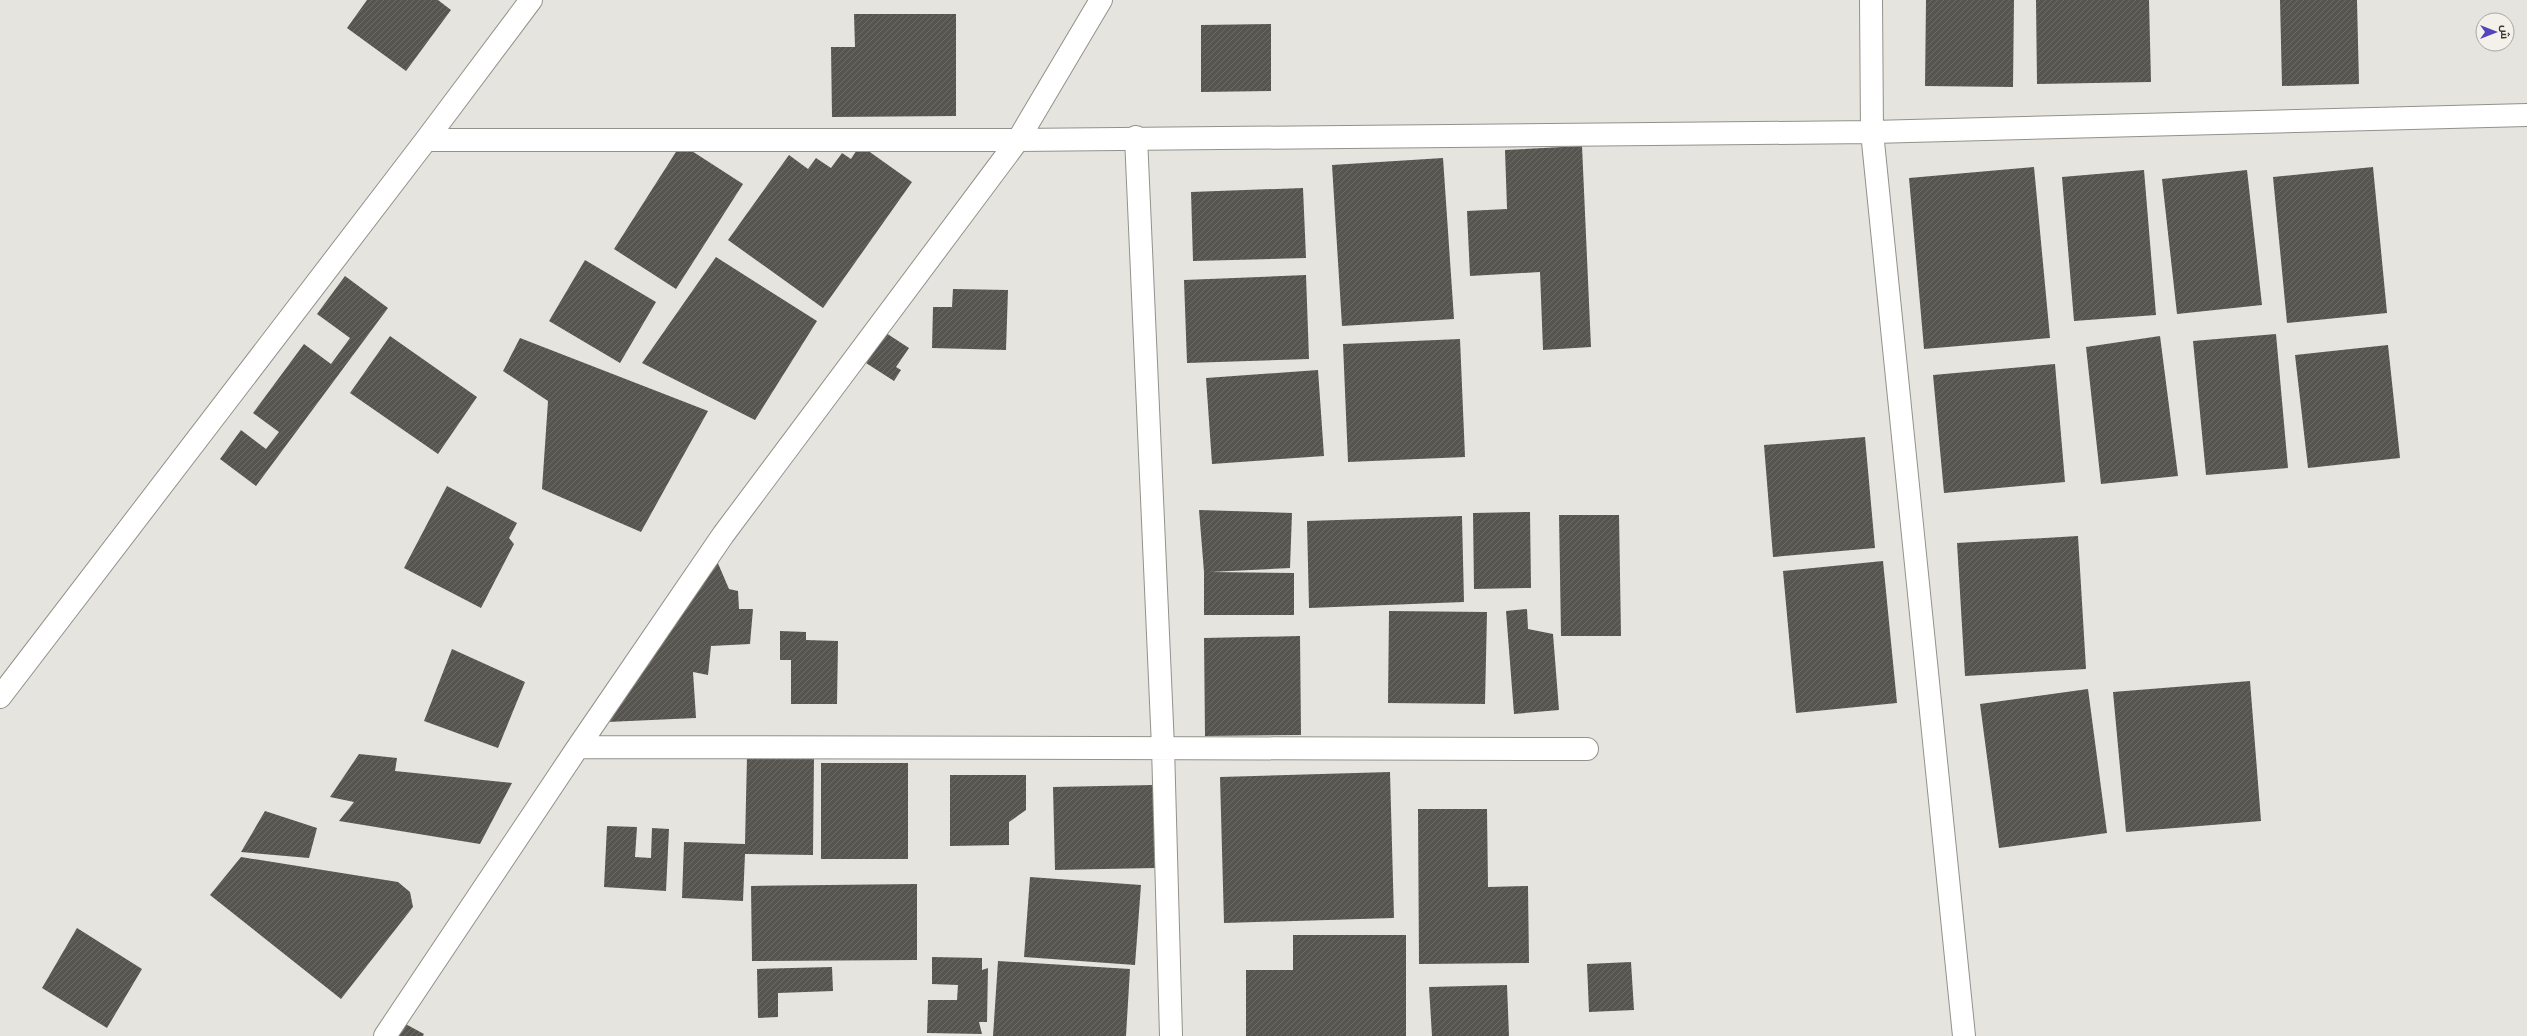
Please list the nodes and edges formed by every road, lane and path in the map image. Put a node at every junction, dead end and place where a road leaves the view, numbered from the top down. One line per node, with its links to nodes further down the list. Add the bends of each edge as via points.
1 (531, 0): 7 (street)
2 (1100, 0): 8 (street)
3 (1871, 0): 5 (street)
4 (2527, 115): 5 (street)
5 (1872, 132): 6 (street); 15 (street)
6 (1136, 138): 8 (street); 11 (street)
7 (426, 140): 8 (street); 9 (street)
8 (1018, 140): 10 (street, via 723,535)
9 (0, 697)
10 (578, 747): 11 (street); 13 (street)
11 (1164, 747): 12 (street); 14 (street)
12 (1586, 749)
13 (385, 1036)
14 (1171, 1036)
15 (1964, 1036)

